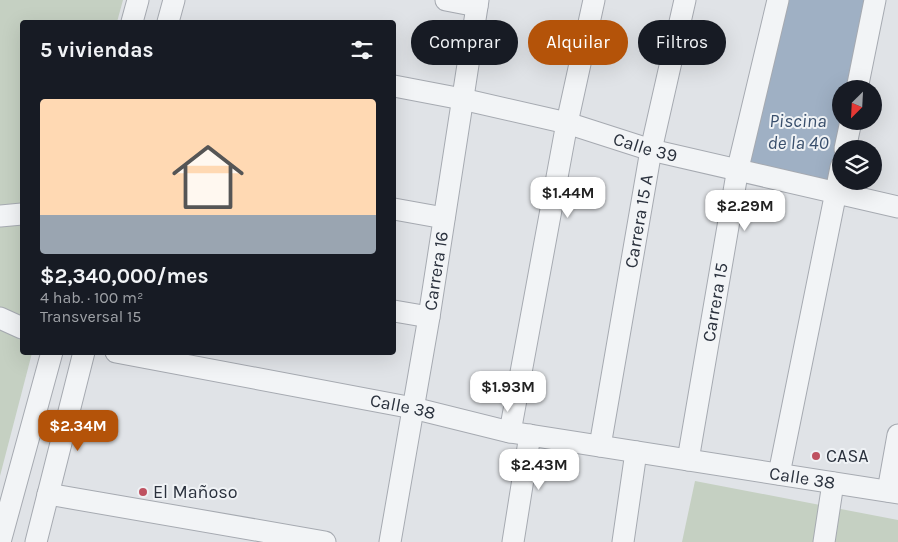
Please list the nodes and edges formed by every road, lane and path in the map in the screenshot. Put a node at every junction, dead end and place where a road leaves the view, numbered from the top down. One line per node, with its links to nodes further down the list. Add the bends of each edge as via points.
1 (138, 0): 9 (street)
2 (174, 0): 10 (street)
3 (446, 0): 8 (street)
4 (594, 0): 14 (street)
5 (685, 0): 15 (street, Carrera 15 A)
6 (778, 0): 16 (street, Carrera 15)
7 (875, 0): 11 (street)
8 (477, 3): 13 (street, Carrera 16)
9 (133, 20)
10 (169, 20)
11 (859, 80)
12 (396, 86): 13 (street, Calle 39)
13 (462, 99): 14 (street, Calle 39); 23 (street, Carrera 16)
14 (568, 123): 15 (street, Calle 39); 32 (street)
15 (651, 150): 16 (street, Calle 39); 34 (street, Carrera 15 A)
16 (738, 168): 18 (street, Calle 39); 36 (street, Carrera 15)
17 (837, 190): 18 (street)
18 (836, 194): 19 (street, Calle 39); 37 (street)
19 (898, 207)
20 (396, 209): 23 (street)
21 (20, 214): 22 (street)
22 (0, 216)
23 (444, 218): 25 (street, Carrera 16)
24 (396, 311): 25 (street)
25 (429, 317): 31 (street, Carrera 16)
26 (0, 318): 27 (street)
27 (20, 327)
28 (51, 355): 41 (street)
29 (83, 355): 40 (street)
30 (132, 355): 31 (street, Calle 38)
31 (412, 408): 32 (street, Calle 38); 44 (street, Carrera 16)
32 (520, 434): 34 (street, Calle 38); 45 (street)
33 (898, 434): 39 (street)
34 (600, 446): 35 (street, Calle 38)
35 (636, 452): 36 (street, Calle 38); 46 (street)
36 (688, 460): 37 (street, Calle 38)
37 (779, 474): 38 (street, Calle 38)
38 (833, 483): 39 (street, Calle 38); 47 (street)
39 (893, 492)
40 (48, 494): 42 (street); 43 (street)
41 (0, 542)
42 (36, 542)
43 (325, 542)
44 (390, 542)
45 (513, 542)
46 (624, 542)
47 (824, 542)

